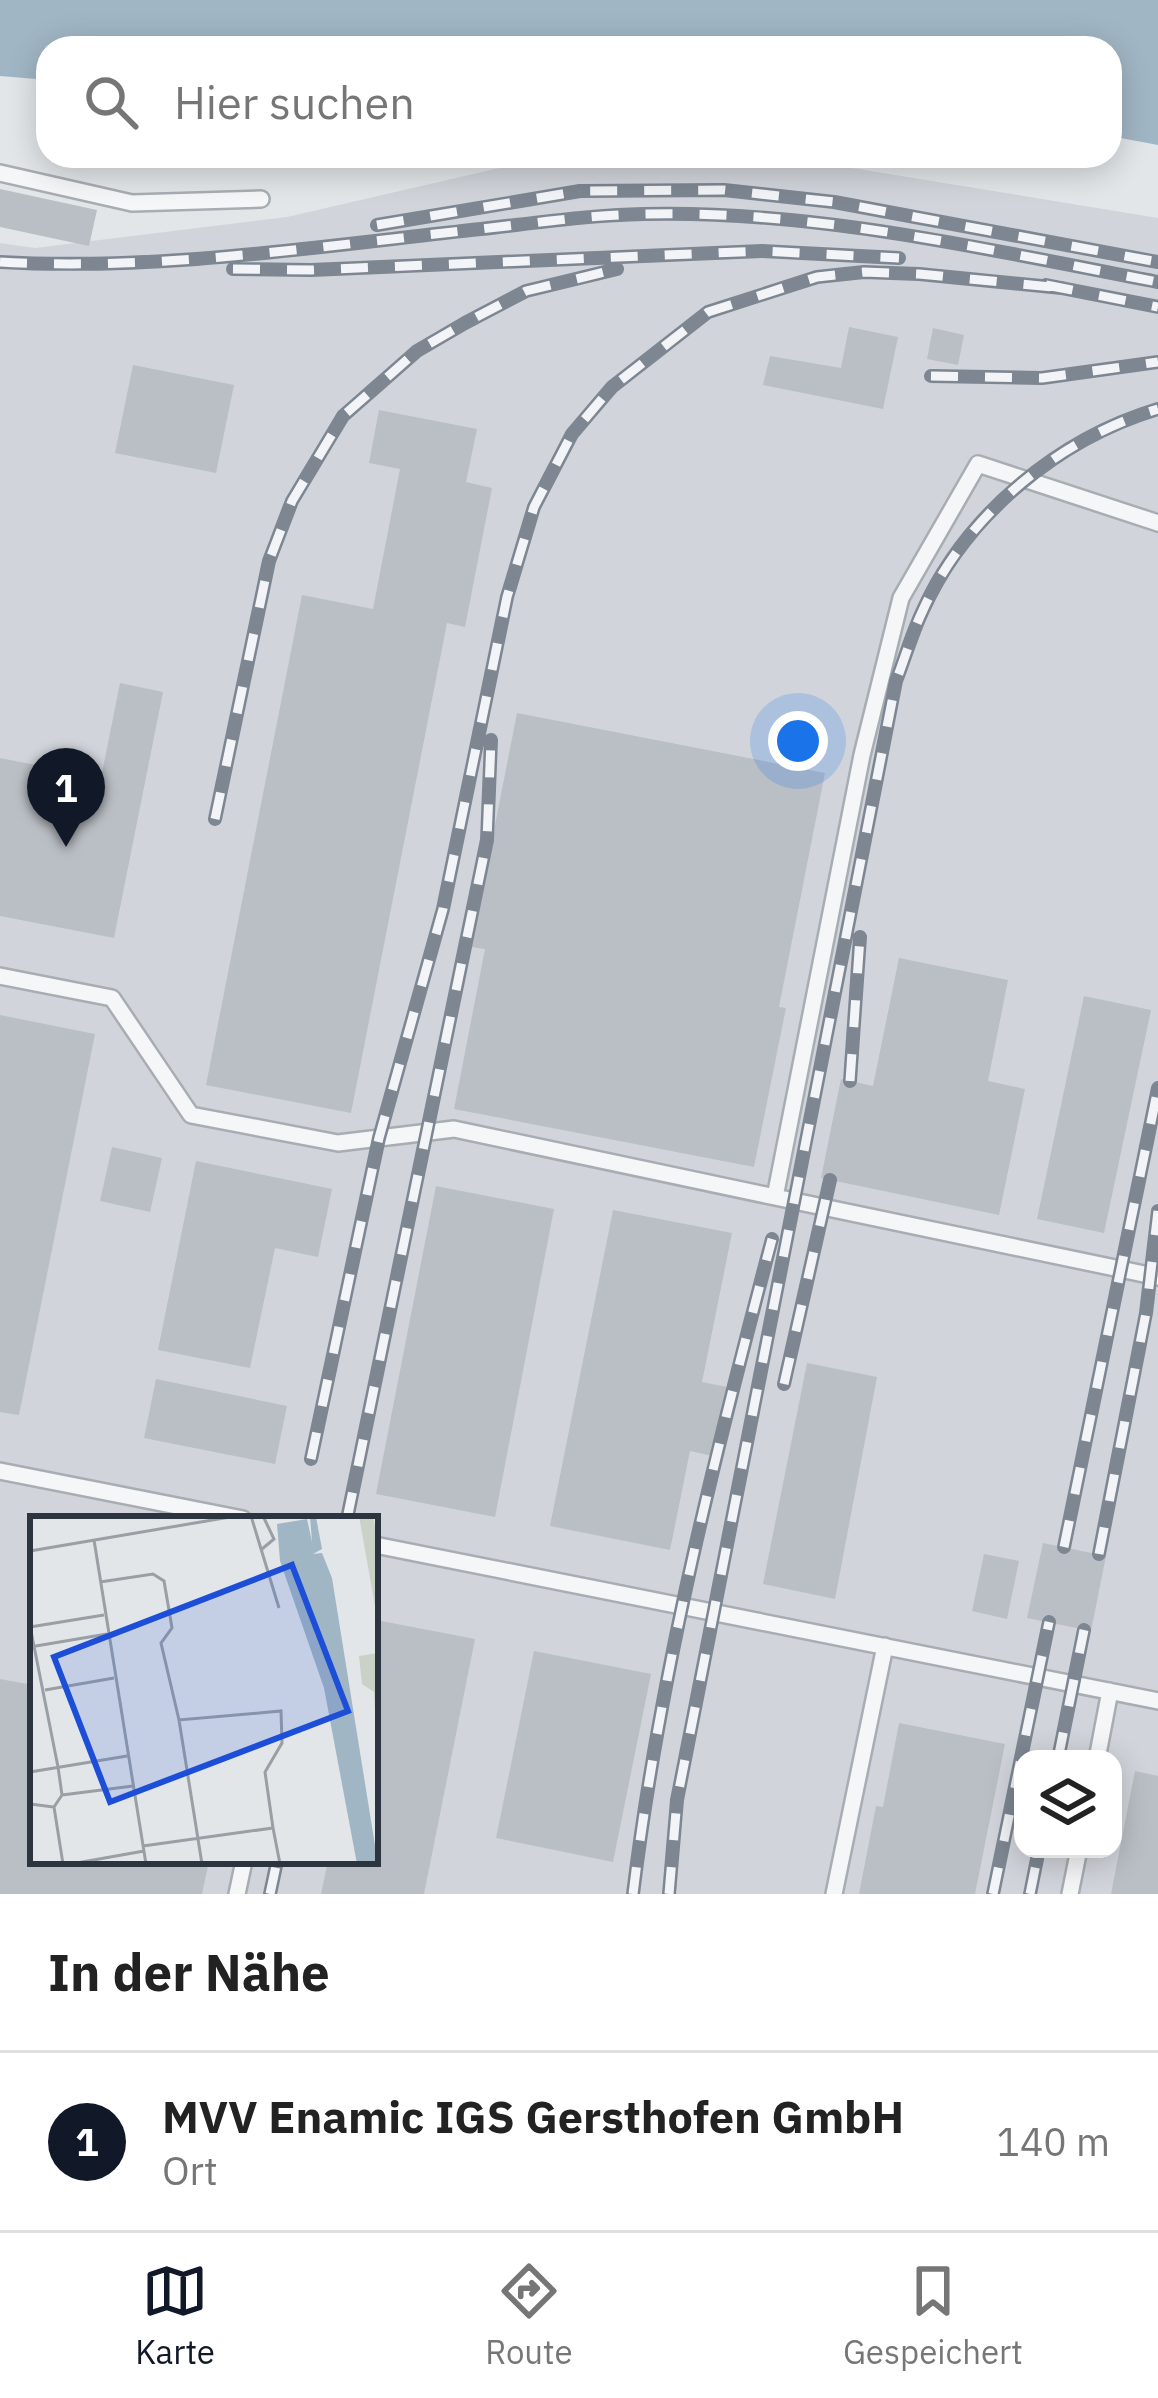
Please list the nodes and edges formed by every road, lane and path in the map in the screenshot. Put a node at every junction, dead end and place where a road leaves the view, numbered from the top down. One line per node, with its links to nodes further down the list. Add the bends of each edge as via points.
1 (0, 173): 2 (lane, via 132,203)
2 (261, 199)
3 (1158, 523): 5 (lane, via 978,464 901,598)
4 (0, 976): 5 (lane, via 112,998 191,1115 338,1143 454,1130)
5 (775, 1197): 6 (lane)
6 (1158, 1277)
7 (0, 1471): 8 (lane)
8 (228, 1516)
9 (378, 1546): 10 (lane)
10 (885, 1646): 11 (lane); 17 (lane)
11 (1110, 1691): 12 (lane); 13 (lane)
12 (1158, 1700)
13 (1099, 1750)
14 (1077, 1858): 18 (lane)
15 (243, 1864): 16 (lane)
16 (237, 1894)
17 (834, 1894)
18 (1070, 1894)

